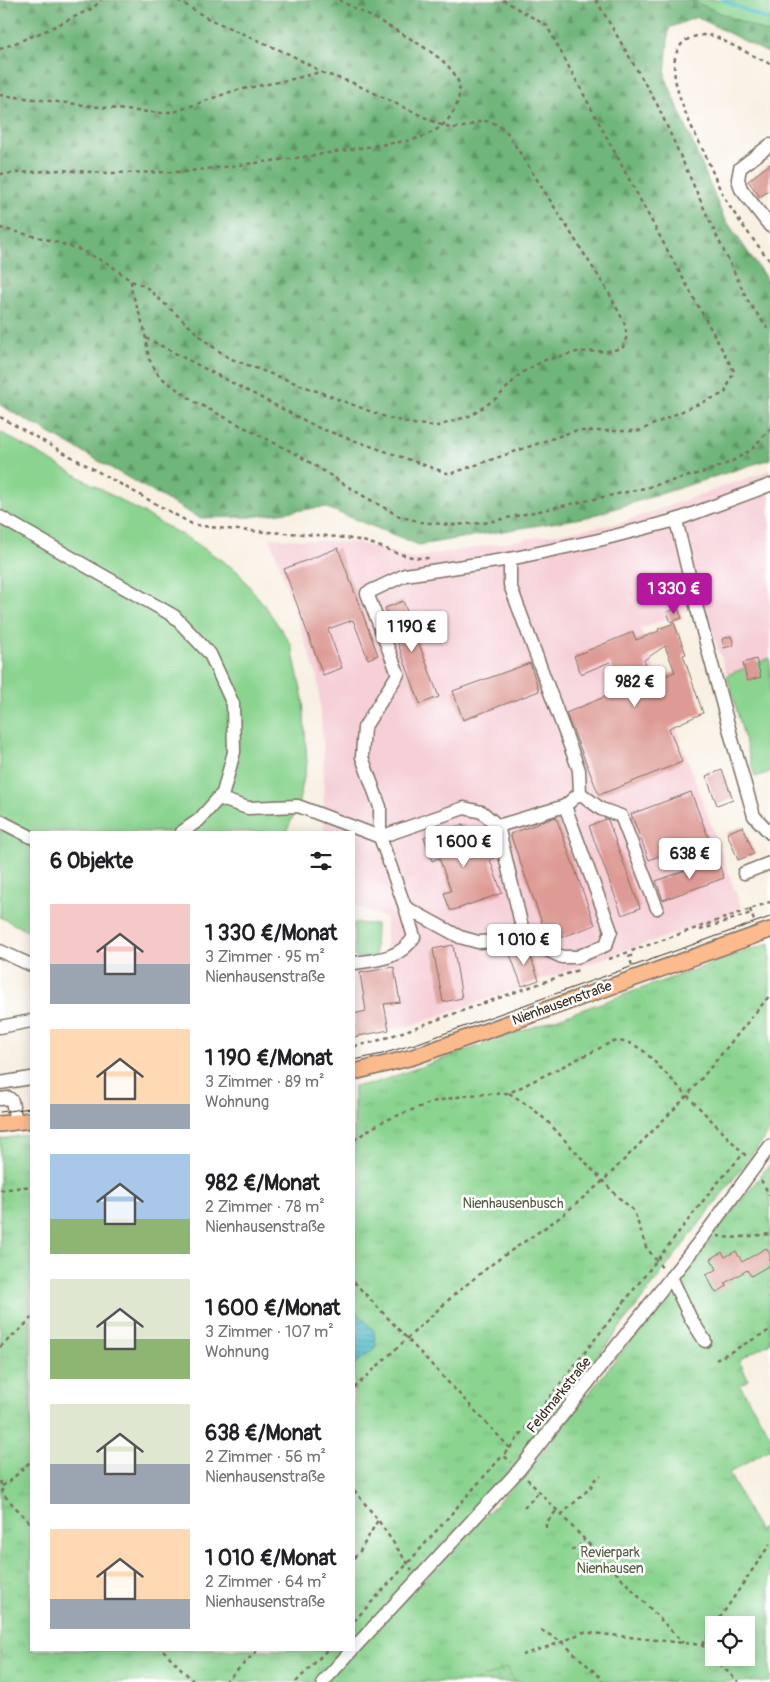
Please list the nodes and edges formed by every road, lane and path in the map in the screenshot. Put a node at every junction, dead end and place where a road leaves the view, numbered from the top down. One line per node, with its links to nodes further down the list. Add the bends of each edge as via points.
1 (100, 0): 6 (path, via 93,8)
2 (178, 0): 8 (path, via 207,18 291,55)
3 (339, 0): 10 (path, via 447,64 460,89 454,111)
4 (503, 0): 18 (path, via 547,26 734,371 725,393 640,431 574,431 450,474 319,428)
5 (596, 0): 17 (path, via 657,104 748,301)
6 (0, 49)
7 (770, 64): 15 (path, via 704,34 682,44 674,66 682,106 726,200)
8 (320, 72): 9 (path, via 233,91 177,111 125,110); 10 (path, via 353,83)
9 (0, 94)
10 (443, 126): 12 (path, via 403,142 182,172 61,170); 16 (path, via 455,128 483,121 494,122 506,131 624,322 627,336 623,347 611,351 577,352 545,360 521,373 498,397 472,415 438,426 414,424 388,418 229,358 208,344 145,286)
11 (770, 145): 13 (street, via 740,168 738,179 741,189)
12 (0, 174)
13 (770, 226)
14 (0, 228): 16 (path, via 78,249 109,264)
15 (770, 261)
16 (131, 281): 18 (path)
17 (770, 332)
18 (146, 338): 20 (path, via 149,359 159,376 195,402 298,455 399,516 421,522 452,525 484,523 654,486 731,462 752,449)
19 (0, 417): 24 (path, via 192,524 355,539 405,556)
20 (770, 429)
21 (770, 485): 23 (street)
22 (0, 517): 27 (street, via 174,616 210,654 233,704 234,752 223,792)
23 (676, 520): 25 (street); 32 (street, via 732,743 754,816)
24 (433, 557)
25 (510, 559): 26 (street, via 510,585 579,770); 34 (street, via 405,575 367,593 398,674 364,728 362,757 380,807)
26 (580, 793): 28 (street); 39 (street, via 601,809 621,816)
27 (218, 798): 31 (street, via 199,820); 34 (street, via 248,808 298,806)
28 (565, 806): 30 (street); 44 (street, via 612,931 606,945 577,957 562,957)
29 (0, 820): 33 (street)
30 (498, 826): 34 (street, via 482,812 464,808); 44 (street)
31 (183, 831)
32 (770, 833)
33 (30, 836)
34 (380, 837): 38 (street)
35 (770, 862): 36 (street)
36 (744, 873)
37 (770, 902): 40 (path)
38 (405, 907): 44 (street, via 460,937 478,942); 47 (street, via 414,937 408,946 386,959)
39 (657, 908)
40 (750, 909): 41 (path); 46 (path)
41 (751, 913): 42 (path); 43 (path)
42 (763, 929): 54 (main road, Nienhausenstraße, via 413,1057)
43 (700, 930)
44 (525, 940)
45 (0, 950): 48 (street)
46 (608, 959)
47 (355, 963)
48 (30, 965)
49 (581, 968): 53 (path, via 374,1042)
50 (770, 995): 58 (path)
51 (30, 1021): 52 (street)
52 (0, 1026)
53 (355, 1046)
54 (355, 1072)
55 (30, 1078): 56 (street)
56 (0, 1084)
57 (509, 1093): 58 (path, via 620,1041 645,1052); 62 (path, via 468,1095 432,1102 384,1121); 64 (path, via 547,1121)
58 (686, 1096): 64 (path); 69 (path, via 744,1153)
59 (0, 1099): 60 (street, via 9,1098)
60 (24, 1121): 61 (main road)
61 (0, 1124)
62 (355, 1139)
63 (770, 1146): 67 (street, Feldmarkstraße)
64 (604, 1181): 69 (path, via 634,1211 646,1247); 74 (path, via 456,1293)
65 (30, 1186): 66 (path)
66 (0, 1190)
67 (706, 1233): 68 (path, via 731,1238); 70 (street, Feldmarkstraße)
68 (770, 1234)
69 (656, 1262): 70 (path); 79 (path)
70 (671, 1277): 75 (street); 82 (street, Feldmarkstraße)
71 (355, 1283): 74 (path)
72 (30, 1319): 76 (path)
73 (770, 1330): 77 (path)
74 (407, 1338): 78 (path); 79 (path)
75 (705, 1341)
76 (0, 1347)
77 (716, 1360)
78 (355, 1387)
79 (510, 1448): 80 (path)
80 (503, 1455): 82 (path); 99 (path)
81 (30, 1462): 85 (path)
82 (519, 1470): 87 (path); 101 (street, Feldmarkstraße)
83 (601, 1476): 90 (path)
84 (0, 1481): 85 (path)
85 (1, 1487): 92 (path, via 3,1494)
86 (355, 1491): 91 (path)
87 (539, 1492): 88 (path); 89 (path)
88 (524, 1508)
89 (557, 1510): 90 (path); 93 (path, via 546,1523)
90 (561, 1515): 94 (path)
91 (378, 1520): 97 (path); 99 (path)
92 (30, 1523)
93 (546, 1528)
94 (584, 1540): 96 (path, via 577,1549); 98 (path)
95 (770, 1544): 102 (path)
96 (571, 1550)
97 (355, 1557)
98 (603, 1559): 100 (path); 107 (path)
99 (408, 1563): 101 (path); 103 (path)
100 (594, 1572)
101 (417, 1579): 109 (street, Feldmarkstraße)
102 (721, 1616)
103 (355, 1620)
104 (541, 1630): 106 (path)
105 (705, 1640): 108 (path)
106 (562, 1642): 107 (path, via 583,1632); 115 (path); 121 (path, via 602,1678)
107 (683, 1643): 108 (path)
108 (702, 1645): 110 (path)
109 (355, 1647)
110 (705, 1648)
111 (164, 1651): 117 (path)
112 (257, 1651): 118 (path)
113 (326, 1651): 119 (path)
114 (351, 1651): 120 (street, Feldmarkstraße)
115 (522, 1655)
116 (723, 1666): 122 (path)
117 (194, 1682)
118 (224, 1682)
119 (296, 1682)
120 (323, 1682)
121 (602, 1682)
122 (738, 1682)

